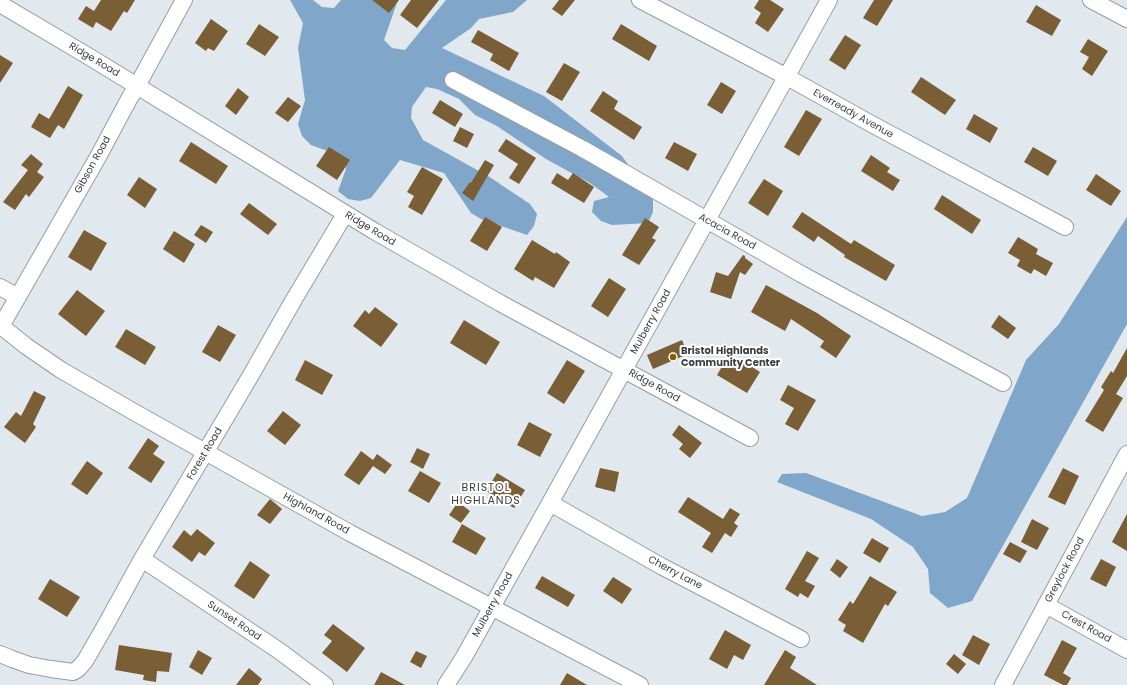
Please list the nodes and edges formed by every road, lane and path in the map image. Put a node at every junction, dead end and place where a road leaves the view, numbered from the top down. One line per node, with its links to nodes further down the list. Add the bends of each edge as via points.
1 (184, 0): 9 (street, Gibson Road)
2 (640, 0): 7 (street, Everready Avenue)
3 (829, 0): 7 (street, Mulberry Road)
4 (1091, 0): 6 (street)
5 (0, 4): 9 (street, Ridge Road)
6 (1127, 19)
7 (786, 77): 11 (street, Mulberry Road); 12 (street, Everready Avenue)
8 (453, 80): 11 (street, Acacia Road, via 583,149)
9 (137, 86): 10 (street, Ridge Road); 14 (street, Gibson Road)
10 (345, 214): 16 (street, Ridge Road, via 500,303); 19 (street, Forest Road)
11 (707, 221): 16 (street, Mulberry Road); 17 (street, Acacia Road)
12 (1065, 228)
13 (0, 287): 14 (street)
14 (18, 297): 15 (street, Gibson Road)
15 (1, 327): 19 (street, Highland Road, via 61,370)
16 (624, 370): 18 (street, Ridge Road); 21 (street, Mulberry Road)
17 (1003, 383)
18 (750, 438)
19 (206, 452): 22 (street, Forest Road); 24 (street, Highland Road, via 350,533)
20 (1127, 454): 23 (street, Greylock Road)
21 (550, 503): 24 (street, Mulberry Road); 25 (street, Cherry Lane, via 661,566)
22 (142, 558): 27 (street, Forest Road, via 78,670 73,672 29,665); 28 (street, Sunset Road)
23 (1046, 605): 26 (street, Crest Road); 31 (street, Greylock Road)
24 (492, 607): 29 (street, Mulberry Road); 30 (street, Highland Road)
25 (801, 639)
26 (1127, 650)
27 (0, 654)
28 (325, 685)
29 (446, 685)
30 (640, 685)
31 (1003, 685)

